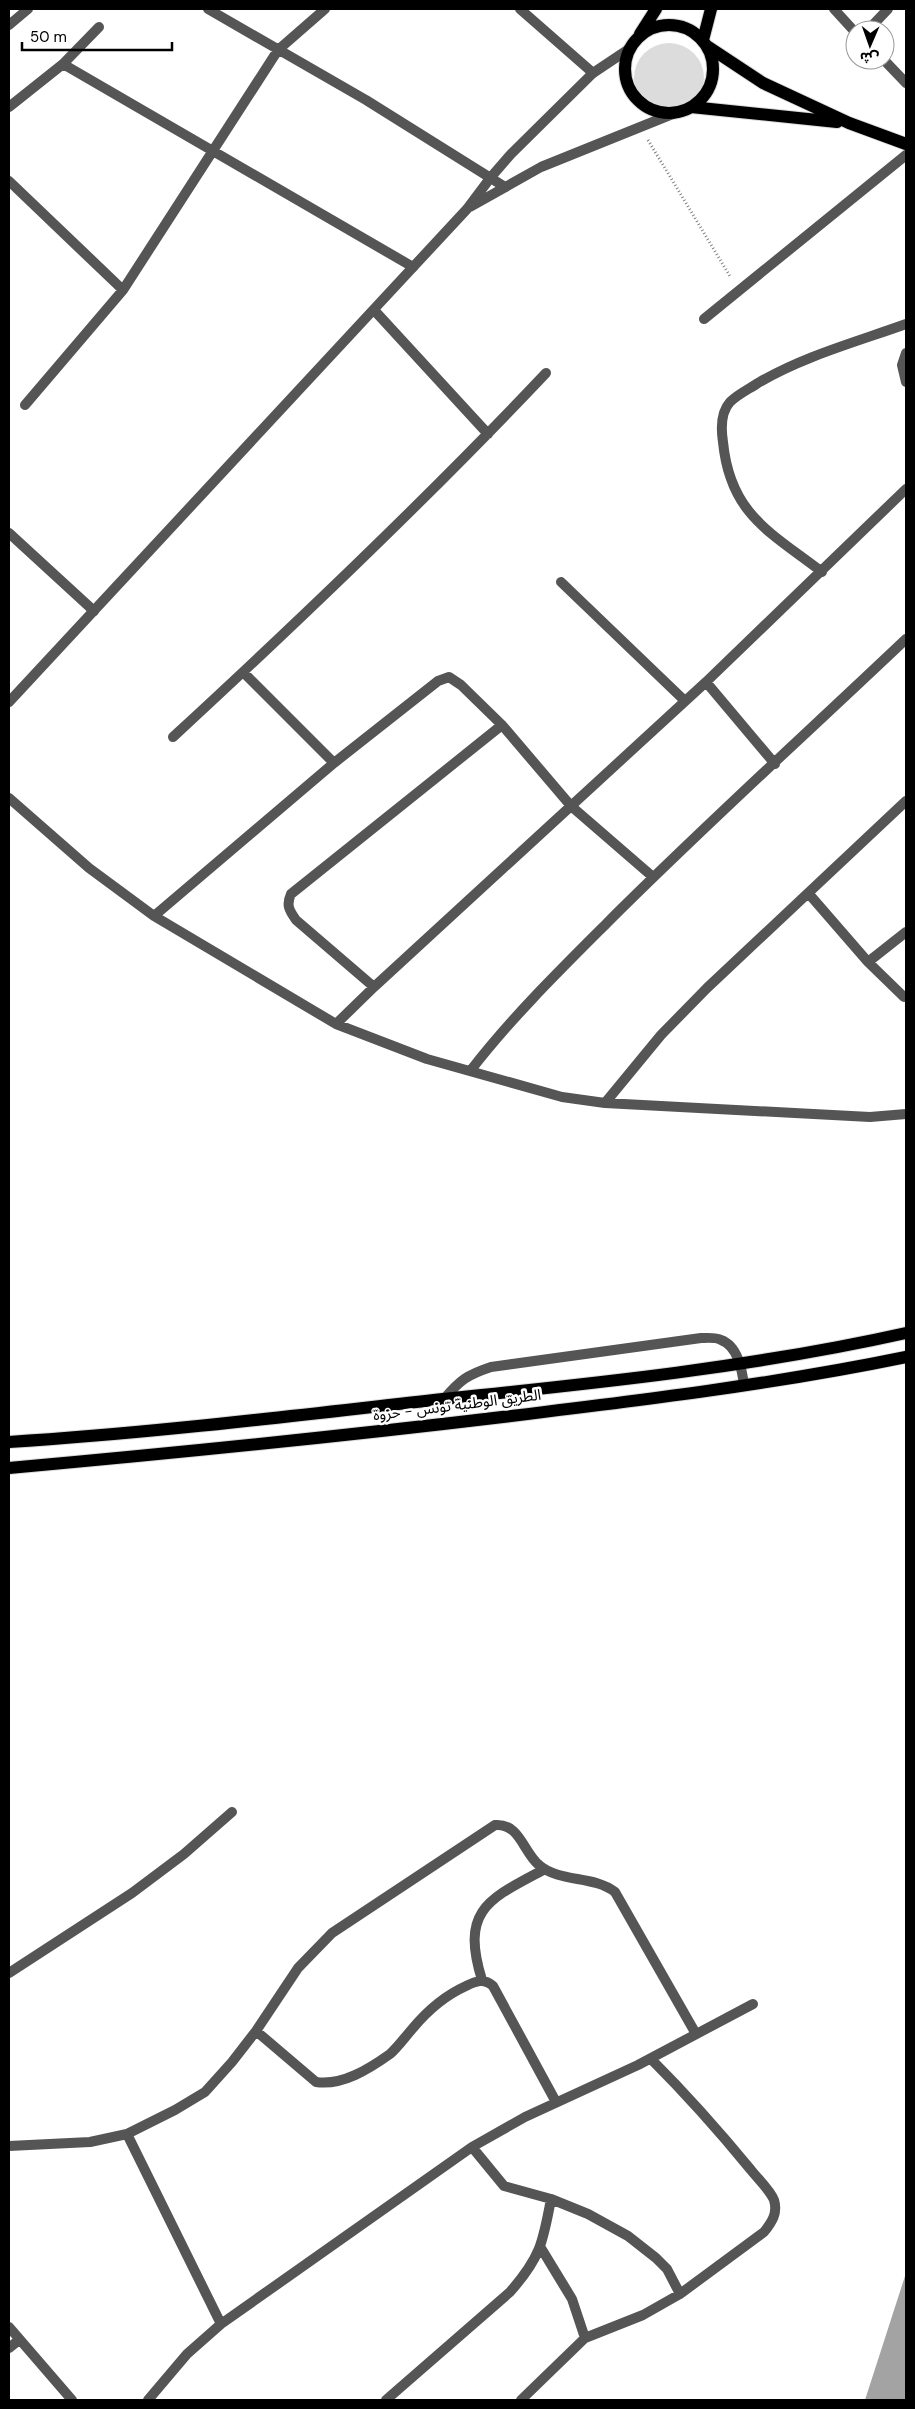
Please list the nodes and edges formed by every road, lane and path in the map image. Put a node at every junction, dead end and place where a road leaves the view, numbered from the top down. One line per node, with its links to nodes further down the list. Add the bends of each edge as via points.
1 (28, 9): 11 (street)
2 (208, 9): 16 (street)
3 (325, 9): 16 (street)
4 (520, 9): 19 (street)
5 (656, 9): 13 (main road)
6 (711, 9): 14 (main road)
7 (834, 9): 10 (street)
8 (888, 9): 9 (street)
9 (878, 20)
10 (845, 21)
11 (9, 25)
12 (99, 28): 17 (street)
13 (639, 36): 14 (main road, via 654,27 672,24 683,27); 15 (main road)
14 (705, 43): 22 (main road, via 712,59 713,73 710,86); 24 (main road, via 763,83)
15 (628, 49): 19 (street); 23 (main road, via 624,62 625,76 637,100 661,113)
16 (278, 50): 27 (street); 29 (street)
17 (63, 64): 21 (street); 27 (street)
18 (894, 70): 20 (street)
19 (593, 73): 29 (street)
20 (906, 83)
21 (9, 107)
22 (691, 107): 23 (main road); 24 (main road)
23 (675, 113): 25 (street)
24 (849, 123): 26 (main road)
25 (640, 128): 31 (street, via 540,167); 35 (path)
26 (906, 144)
27 (211, 151): 33 (street); 34 (street)
28 (906, 155): 35 (street)
29 (490, 177): 31 (street); 32 (street)
30 (9, 181): 34 (street)
31 (505, 188): 32 (street)
32 (467, 209): 33 (street)
33 (413, 267): 36 (street)
34 (122, 290): 42 (street)
35 (739, 292): 37 (street)
36 (374, 310): 43 (street); 48 (street)
37 (704, 318)
38 (906, 324): 46 (street, via 777,372 730,402 723,414 726,463 738,499 754,520)
39 (906, 353): 41 (street, via 902,365)
40 (546, 373): 43 (street)
41 (906, 382)
42 (25, 405)
43 (488, 434): 50 (street)
44 (906, 490): 46 (street)
45 (9, 533): 48 (street)
46 (822, 572): 51 (street)
47 (561, 582): 52 (street)
48 (94, 611): 53 (street)
49 (906, 639): 57 (street)
50 (243, 672): 55 (street); 56 (street)
51 (706, 682): 52 (street); 57 (street)
52 (685, 701): 60 (street)
53 (9, 702)
54 (502, 725): 56 (street, via 461,685 445,678); 60 (street); 66 (street, via 292,894 288,902 296,920)
55 (173, 737)
56 (334, 762): 63 (street)
57 (775, 764): 61 (street)
58 (9, 798): 63 (street, via 89,868)
59 (906, 801): 62 (street)
60 (571, 806): 61 (street); 66 (street)
61 (653, 876): 69 (street, via 520,1011)
62 (809, 894): 65 (street); 70 (street, via 661,1035)
63 (154, 916): 68 (street)
64 (906, 932): 65 (street)
65 (868, 962): 67 (street)
66 (374, 987): 68 (street)
67 (904, 998)
68 (336, 1024): 69 (street, via 427,1059)
69 (471, 1070): 70 (street, via 562,1097)
70 (605, 1102): 71 (street, via 852,1117)
71 (906, 1114)
72 (906, 1333): 74 (main road, الطريق الوطنية تونس - حزوة)
73 (906, 1358): 75 (main road, الطريق الوطنية تونس - حزوة)
74 (740, 1363): 75 (street); 76 (main road, الطريق الوطنية تونس - حزوة, via 663,1376); 76 (street, via 722,1340 701,1338 491,1367 471,1373 459,1381)
75 (744, 1385): 78 (main road, الطريق الوطنية تونس - حزوة, via 696,1394)
76 (444, 1399): 77 (main road, الطريق الوطنية تونس - حزوة)
77 (342, 1411): 78 (main road); 79 (main road, الطريق الوطنية تونس - حزوة, via 155,1431)
78 (346, 1434): 80 (main road, الطريق الوطنية تونس - حزوة)
79 (9, 1442)
80 (9, 1468)
81 (232, 1812): 83 (street, via 132,1893)
82 (545, 1869): 84 (street, via 490,1900 482,1912 476,1927 474,1949); 86 (street, via 537,1864 510,1828 495,1824 332,1933 298,1968); 87 (street, via 607,1886 616,1892)
83 (9, 1973)
84 (482, 1980): 86 (street, via 437,2002 391,2053 339,2081 316,2082); 89 (street, via 493,1986)
85 (753, 2004): 87 (street)
86 (256, 2031): 90 (street, via 205,2092)
87 (696, 2034): 88 (street)
88 (651, 2059): 89 (street); 95 (street, via 733,2147 774,2199 775,2212 764,2232)
89 (556, 2102): 92 (street)
90 (127, 2134): 91 (street, via 90,2142); 96 (street)
91 (9, 2146)
92 (472, 2147): 93 (street, via 504,2186); 96 (street)
93 (551, 2199): 94 (street); 95 (street, via 588,2214 634,2240 667,2269)
94 (541, 2248): 98 (street, via 572,2299); 103 (street, via 510,2292)
95 (680, 2294): 98 (street, via 643,2315)
96 (221, 2324): 102 (street, via 187,2354)
97 (9, 2327): 99 (street)
98 (585, 2338): 104 (street)
99 (19, 2340): 100 (street); 101 (street)
100 (9, 2348)
101 (72, 2400)
102 (148, 2400)
103 (386, 2400)
104 (521, 2400)

